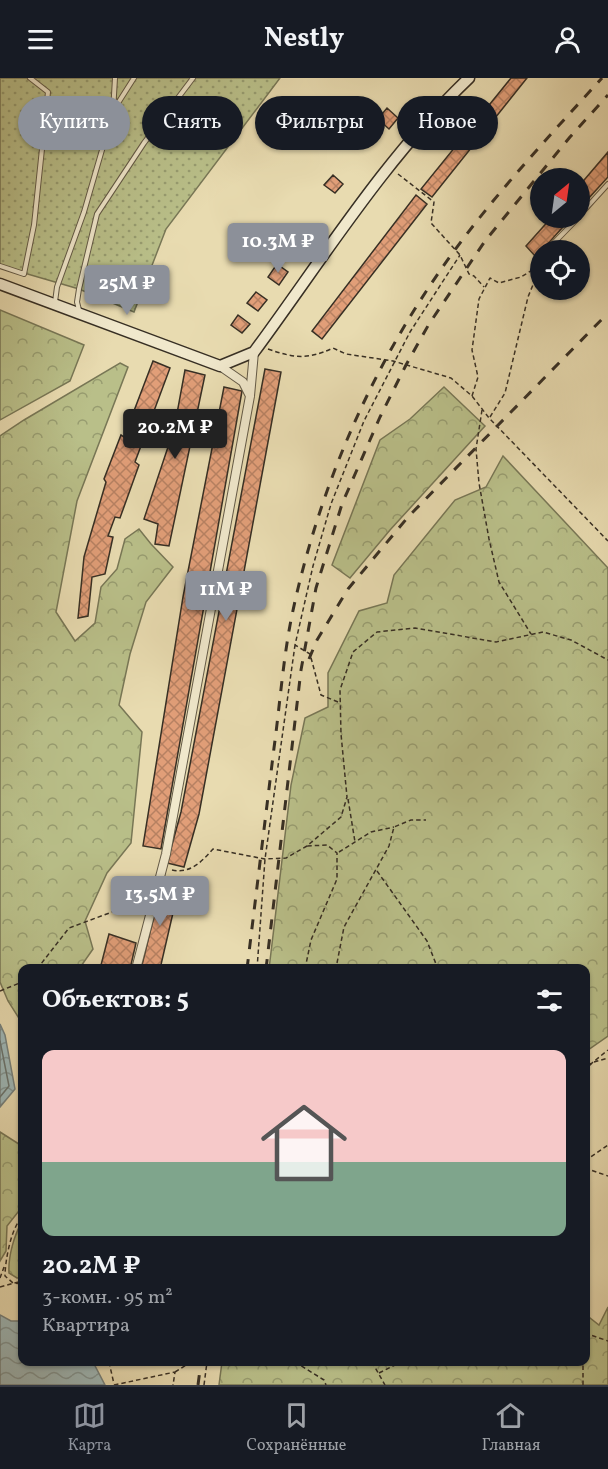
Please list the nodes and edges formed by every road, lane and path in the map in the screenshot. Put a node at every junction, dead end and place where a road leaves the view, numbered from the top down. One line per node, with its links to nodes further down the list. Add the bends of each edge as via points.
1 (30, 78): 15 (lane, via 48,92 34,225 24,274)
2 (115, 78): 6 (lane)
3 (134, 78): 7 (lane)
4 (193, 78): 21 (lane, via 97,214 79,289)
5 (469, 78): 9 (street)
6 (114, 96)
7 (123, 96)
8 (102, 150): 20 (lane, via 57,287)
9 (389, 168): 14 (path, via 434,202 431,223); 22 (street)
10 (608, 184): 11 (lane)
11 (590, 204)
12 (568, 228): 13 (lane)
13 (558, 240)
14 (460, 255): 18 (path, via 469,274); 23 (path)
15 (0, 266)
16 (530, 271): 18 (path, via 499,283 490,278)
17 (0, 284): 20 (street)
18 (485, 288): 26 (path, via 479,299 472,350 478,377)
19 (530, 292): 28 (path, via 505,393)
20 (56, 305): 21 (street)
21 (80, 314): 24 (street)
22 (256, 349): 23 (path, via 291,357 317,355 333,348 346,354); 24 (street); 25 (street)
23 (393, 361): 26 (path, via 451,378); 31 (path, via 331,504)
24 (220, 366): 25 (street, via 243,381)
25 (250, 396): 41 (street)
26 (472, 396): 27 (path)
27 (482, 410): 28 (path); 30 (path, via 476,449 489,539 500,582)
28 (489, 418): 29 (path)
29 (608, 540)
30 (531, 635): 32 (path, via 543,632 571,640); 33 (path, via 496,642 415,628 377,632 353,652 339,690)
31 (295, 645): 33 (path, via 310,654 321,695); 40 (path)
32 (608, 660)
33 (340, 702): 34 (path)
34 (347, 797): 37 (path); 38 (path, via 341,818)
35 (426, 820): 36 (path, via 411,820)
36 (394, 827): 37 (path, via 371,832); 42 (path)
37 (355, 843): 39 (path)
38 (307, 846): 39 (path, via 327,845); 40 (path, via 286,858)
39 (337, 852): 48 (path, via 337,879 311,940)
40 (265, 860): 41 (path, via 213,849 196,867 177,871); 47 (path)
41 (162, 868): 43 (street)
42 (376, 870): 44 (path, via 344,927); 49 (path, via 427,941)
43 (157, 887): 45 (path, via 112,912 69,928); 46 (street)
44 (337, 963)
45 (41, 964)
46 (137, 964)
47 (257, 964)
48 (306, 964)
49 (436, 964)
50 (18, 984): 51 (path)
51 (0, 991)
52 (608, 1050): 54 (path)
53 (608, 1058): 54 (path)
54 (592, 1063): 55 (path)
55 (590, 1065)
56 (608, 1145): 57 (path)
57 (590, 1158)
58 (590, 1169): 59 (path)
59 (608, 1176)
60 (18, 1221): 61 (path)
61 (5, 1265): 62 (path); 63 (path, via 5,1276)
62 (0, 1278)
63 (14, 1282): 64 (path); 65 (path)
64 (18, 1282)
65 (0, 1287)
66 (590, 1335): 67 (path)
67 (608, 1341)
68 (111, 1366): 77 (path)
69 (185, 1366): 75 (path)
70 (206, 1366): 79 (path)
71 (301, 1366): 80 (path)
72 (374, 1366): 76 (path)
73 (393, 1366): 76 (path)
74 (583, 1366): 82 (path)
75 (175, 1372): 77 (path); 78 (path)
76 (378, 1374): 81 (path)
77 (114, 1385)
78 (173, 1385)
79 (204, 1385)
80 (326, 1385)
81 (385, 1385)
82 (583, 1385)

